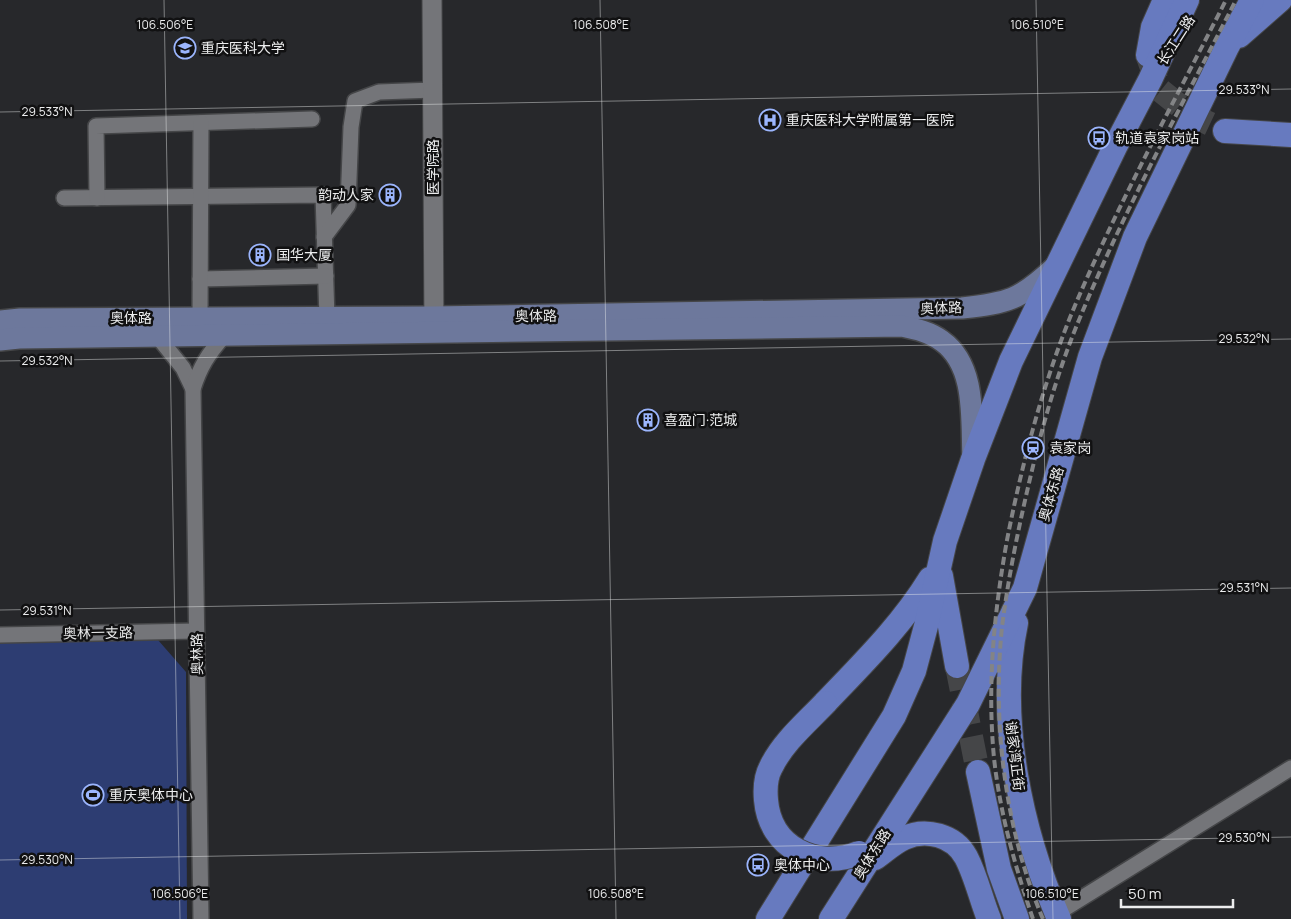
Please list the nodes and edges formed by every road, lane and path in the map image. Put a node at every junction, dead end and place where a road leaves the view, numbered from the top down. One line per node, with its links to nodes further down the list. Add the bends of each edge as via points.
1 (432, 0): 10 (street, 医学院路)
2 (1165, 0): 8 (main road, via 1152,27)
3 (1187, 0): 9 (main road)
4 (1202, 0): 9 (main road, 长江二路)
5 (1252, 0): 7 (main road)
6 (1280, 0): 7 (main road)
7 (1227, 48): 32 (main road, 奥体东路, via 1135,237 1094,348)
8 (1148, 55)
9 (1150, 80): 19 (main road)
10 (433, 90): 18 (street, via 379,92 355,101 348,205); 25 (street, 医学院路)
11 (312, 119): 12 (street)
12 (200, 123): 15 (street); 17 (street, via 96,126)
13 (1225, 131): 14 (main road)
14 (1291, 135)
15 (200, 196): 17 (street); 18 (street, via 323,195); 21 (street)
16 (64, 198): 17 (street)
17 (97, 198)
18 (324, 237): 20 (street)
19 (1059, 263): 25 (main road, 奥体路, via 1036,285 1018,296 997,304 962,308); 30 (main road, via 1011,361)
20 (326, 276): 21 (street); 23 (street)
21 (200, 278): 22 (street)
22 (200, 318): 23 (main road, 奥体路); 24 (main road, 奥体路)
23 (327, 318): 25 (main road, 奥体路)
24 (0, 321)
25 (434, 325): 26 (main road, 奥体路); 30 (main road, 奥体路, via 902,326 942,341 965,369)
26 (224, 336): 27 (main road, 奥体路); 29 (street, 奥林路, via 208,353)
27 (158, 337): 28 (main road, 奥体路); 29 (street, 奥林路, via 183,368)
28 (0, 340)
29 (192, 389): 33 (street, 奥林路)
30 (973, 459): 31 (main road)
31 (939, 565): 35 (main road); 38 (main road, bridge, via 893,632 780,752 770,768 766,783 766,808 780,837 811,857); 41 (main road, via 914,671 894,716)
32 (1024, 588): 38 (main road, 奥体东路, via 968,704 885,834); 39 (main road, 谢家湾正街, via 1011,656 1011,738 1027,827)
33 (196, 631): 34 (street, 奥林一支路); 40 (street, 奥林路)
34 (0, 635)
35 (957, 666)
36 (1291, 768): 39 (street)
37 (978, 772): 44 (main road, via 999,869)
38 (861, 861): 42 (main road, 奥体东路); 43 (main road, via 906,837 934,834 947,839 965,856)
39 (1058, 916)
40 (201, 919)
41 (768, 919)
42 (831, 919)
43 (988, 919)
44 (1017, 919)

